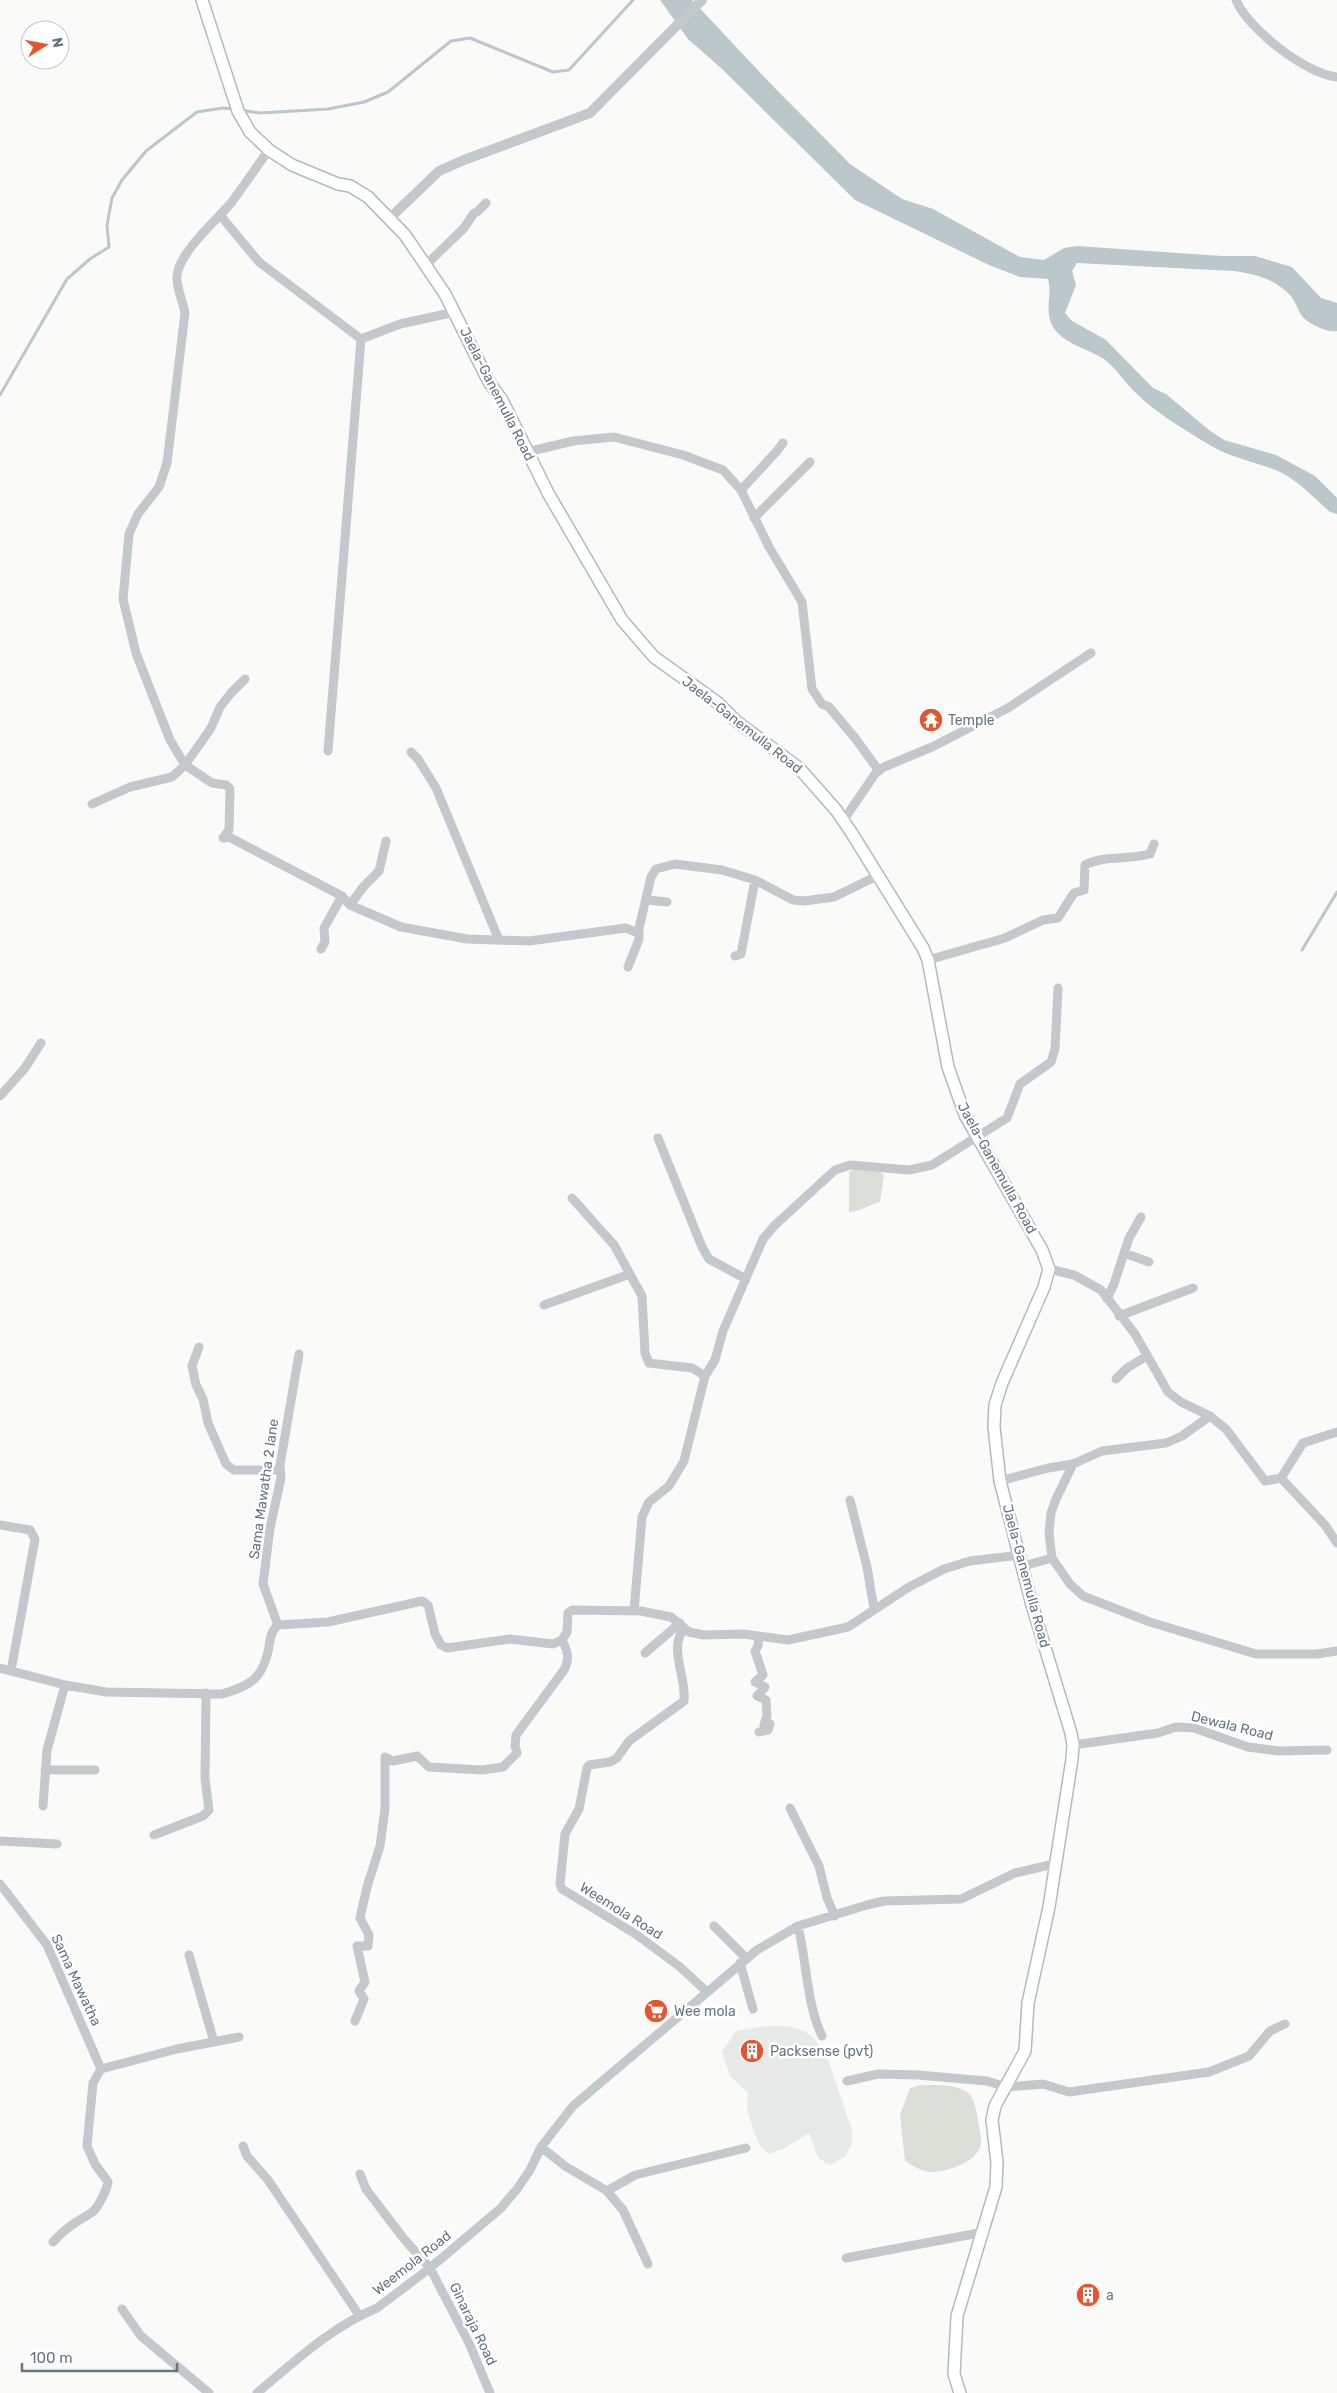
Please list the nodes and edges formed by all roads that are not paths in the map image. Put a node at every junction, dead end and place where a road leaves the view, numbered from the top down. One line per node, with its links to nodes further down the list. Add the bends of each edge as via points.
1 (202, 0): 5 (main road, Jaela-Ganemulla Road, via 235,101 256,139)
2 (1236, 0): 4 (street, via 1240,10 1258,31 1301,63)
3 (701, 1): 8 (street, via 590,112 439,171)
4 (1337, 77)
5 (269, 150): 7 (street); 8 (main road, Jaela-Ganemulla Road, via 292,165 350,186)
6 (486, 203): 9 (street)
7 (220, 215): 11 (street, via 259,262); 21 (street, via 183,260 177,275 184,313 167,463 159,487 138,514 129,534 123,582 125,615 136,653 170,740)
8 (390, 218): 9 (main road, Jaela-Ganemulla Road)
9 (426, 265): 10 (main road, Jaela-Ganemulla Road)
10 (455, 312): 11 (street, via 400,324); 13 (main road, Jaela-Ganemulla Road)
11 (361, 339): 19 (street)
12 (783, 443): 15 (street)
13 (527, 452): 15 (street, via 573,441 614,437 683,455 723,470); 24 (main road, Jaela-Ganemulla Road, via 608,598 640,643 799,768)
14 (810, 462): 16 (street)
15 (741, 490): 16 (street)
16 (754, 518): 22 (street, via 802,602 812,689)
17 (1091, 653): 22 (street, via 1008,708)
18 (245, 679): 21 (street, via 220,707 211,728)
19 (328, 751)
20 (411, 752): 34 (street, via 436,788)
21 (185, 765): 23 (street, via 172,777 130,787); 29 (street, via 212,783 226,785 230,789 229,830 223,838 229,837)
22 (879, 771): 24 (street)
23 (92, 804)
24 (844, 821): 27 (main road, Jaela-Ganemulla Road)
25 (386, 841): 32 (street, via 379,871)
26 (1154, 844): 37 (street, via 1150,854 1093,861 1085,865 1084,890 1074,893 1058,918 1043,920 1005,938)
27 (878, 875): 28 (street, via 834,897 804,901 793,900); 37 (main road, Jaela-Ganemulla Road)
28 (755, 880): 30 (street, via 722,870 675,864 656,869 651,877); 36 (street, via 741,954)
29 (342, 896): 32 (street); 35 (street, via 324,928 325,942)
30 (648, 900): 31 (street); 33 (street)
31 (667, 902)
32 (350, 905): 34 (street, via 411,930 467,939)
33 (640, 928): 34 (street, via 635,932 626,928 529,941); 38 (street)
34 (499, 940)
35 (321, 949)
36 (735, 956)
37 (928, 960): 42 (main road, Jaela-Ganemulla Road, via 948,1068 965,1115)
38 (628, 967)
39 (1058, 988): 42 (street, via 1055,1049 1051,1062 1020,1084 1007,1118)
40 (41, 1044): 41 (street)
41 (0, 1096)
42 (977, 1136): 48 (main road, Jaela-Ganemulla Road, via 1042,1250); 50 (street, via 932,1165 920,1169 850,1165 835,1170 774,1226 764,1239)
43 (658, 1138): 50 (street, via 709,1259)
44 (572, 1198): 49 (street, via 614,1245)
45 (1141, 1217): 46 (street)
46 (1124, 1253): 47 (street); 52 (street)
47 (1149, 1262)
48 (1049, 1269): 52 (street, via 1074,1275 1101,1290); 65 (main road, Jaela-Ganemulla Road, via 995,1406)
49 (630, 1274): 53 (street); 58 (street, via 642,1296 645,1353 649,1363 692,1368)
50 (746, 1279): 58 (street)
51 (1193, 1288): 54 (street)
52 (1107, 1298): 54 (street)
53 (544, 1305)
54 (1119, 1316): 57 (street, via 1135,1334)
55 (199, 1347): 63 (street, via 192,1366 194,1376 208,1423 226,1464 234,1470)
56 (299, 1354): 63 (street, Sama Mawatha 2 lane)
57 (1147, 1356): 59 (street); 60 (street, via 1168,1392)
58 (706, 1376): 72 (street, via 684,1461 669,1486 649,1502 642,1517)
59 (1116, 1379)
60 (1210, 1416): 62 (street, via 1182,1436 1166,1442 1102,1451); 64 (street, via 1226,1429 1265,1481)
61 (1337, 1432): 64 (street, via 1303,1443)
62 (1074, 1464): 65 (street); 69 (street, via 1051,1513)
63 (280, 1470): 73 (street, Sama Mawatha 2 lane, via 263,1584)
64 (1281, 1478): 68 (street, via 1325,1525)
65 (1000, 1481): 70 (main road, Jaela-Ganemulla Road)
66 (850, 1500): 71 (street)
67 (0, 1525): 80 (street, via 30,1530 35,1539)
68 (1337, 1544)
69 (1052, 1558): 70 (street); 77 (street, via 1082,1596 1150,1622 1256,1654)
70 (1022, 1561): 71 (street, via 970,1561 944,1569); 84 (main road, Jaela-Ganemulla Road)
71 (874, 1609): 75 (street, via 848,1627 804,1638)
72 (634, 1612): 74 (street, via 671,1618); 76 (street, via 572,1610 568,1613 567,1632)
73 (278, 1625): 76 (street, via 328,1622 422,1601 428,1605 441,1645 448,1648 491,1640 553,1644); 82 (street, via 270,1638 259,1675 238,1689)
74 (682, 1626): 75 (street, via 704,1635); 78 (street); 100 (street, Weemola Road, via 677,1646 684,1701 638,1734 617,1758 589,1765 579,1809 565,1834 560,1884 564,1892 637,1935)
75 (759, 1637): 83 (street, via 755,1651 763,1675 755,1682 765,1687 757,1696 766,1700 764,1725 770,1724 768,1730)
76 (562, 1640): 102 (street, via 568,1652 566,1665 516,1735 516,1753 503,1767 453,1770 428,1766 417,1756 393,1761 385,1756 380,1846 360,1918 369,1935 368,1946 357,1946 365,1982 359,1991 364,1999)
77 (1337, 1651)
78 (644, 1653)
79 (0, 1668): 80 (street)
80 (11, 1671): 81 (street)
81 (65, 1685): 82 (street, via 106,1692); 86 (street, via 47,1750)
82 (206, 1694): 90 (street, via 205,1779 209,1810 203,1816)
83 (760, 1732)
84 (1073, 1745): 85 (street, Dewala Road, via 1158,1733 1176,1727 1194,1728 1248,1746 1280,1751); 93 (main road, Jaela-Ganemulla Road)
85 (1327, 1750)
86 (46, 1770): 87 (street); 88 (street)
87 (95, 1770)
88 (43, 1806)
89 (790, 1808): 95 (street, via 819,1866)
90 (154, 1835)
91 (0, 1841): 92 (street)
92 (57, 1844)
93 (1054, 1864): 95 (street, Weemola Road, via 1015,1873 961,1899 884,1901); 109 (main road, Jaela-Ganemulla Road, via 1049,1907 1028,2003 1026,2051)
94 (0, 1884): 107 (street, Sama Mawatha, via 47,1945)
95 (835, 1916): 97 (street, Weemola Road)
96 (714, 1926): 99 (street)
97 (798, 1926): 99 (street, Weemola Road); 104 (street, via 813,2018)
98 (189, 1955): 106 (street)
99 (743, 1960): 100 (street, Weemola Road); 101 (street)
100 (706, 1991): 111 (street, Weemola Road, via 573,2106)
101 (753, 2009)
102 (355, 2021)
103 (1285, 2024): 109 (street, via 1270,2031 1249,2056 1209,2072 1069,2092 1043,2084)
104 (822, 2036)
105 (239, 2037): 106 (street)
106 (214, 2042): 107 (street)
107 (101, 2069): 116 (street, via 92,2083 87,2146 108,2182 106,2191 92,2212 64,2229)
108 (847, 2081): 109 (street, via 878,2074 918,2075 987,2081)
109 (1006, 2087): 115 (main road, Jaela-Ganemulla Road, via 995,2106 992,2120 998,2174)
110 (243, 2146): 121 (street)
111 (541, 2147): 114 (street); 119 (street, Weemola Road, via 530,2170 500,2209)
112 (746, 2148): 114 (street, via 635,2175)
113 (360, 2174): 119 (street, Ginaraja Road, via 366,2189)
114 (607, 2191): 118 (street, via 624,2210)
115 (984, 2232): 117 (street); 125 (main road, Jaela-Ganemulla Road, via 957,2316 954,2374)
116 (53, 2242)
117 (846, 2258)
118 (648, 2264)
119 (430, 2268): 121 (street, Weemola Road, via 377,2308); 124 (street, Ginaraja Road, via 469,2343)
120 (122, 2309): 122 (street, via 140,2336)
121 (359, 2316): 123 (street, Weemola Road, via 313,2346)
122 (208, 2393)
123 (256, 2393)
124 (490, 2393)
125 (960, 2393)

